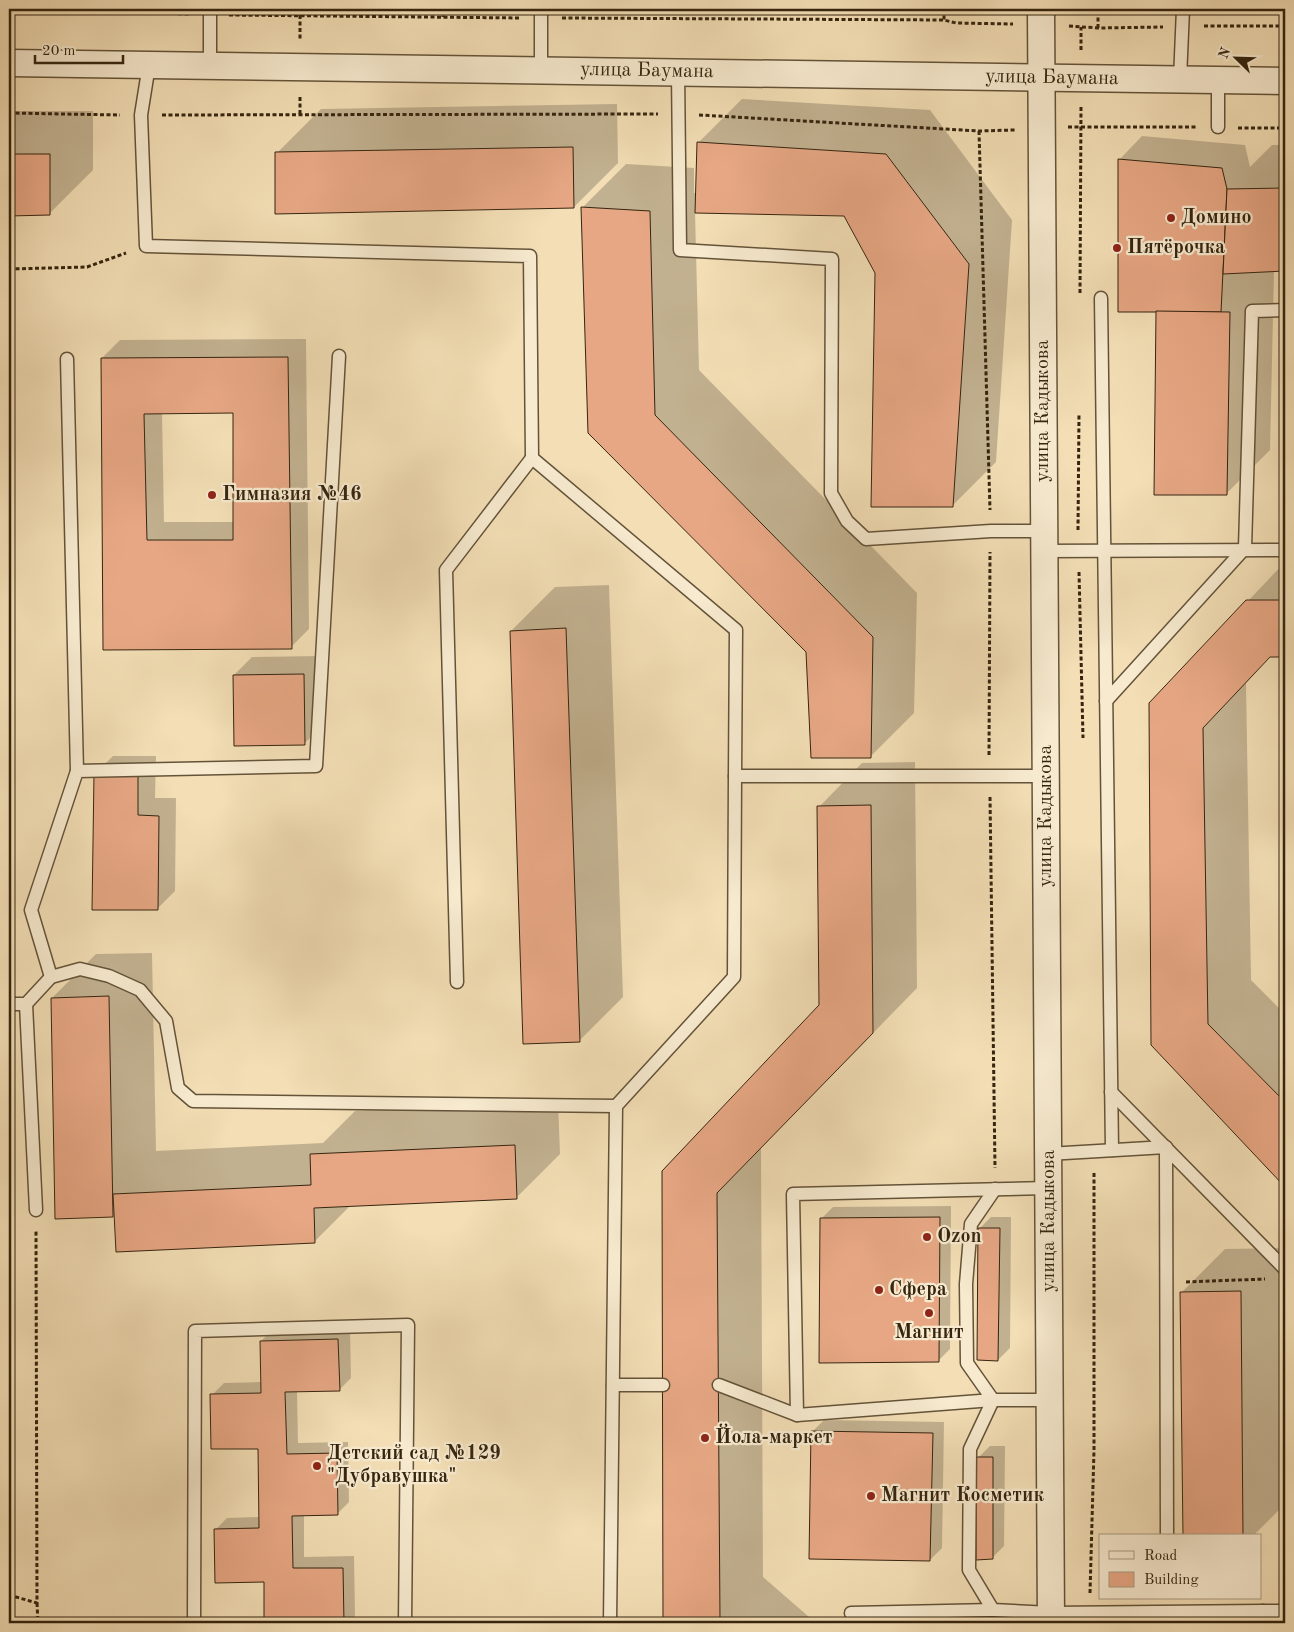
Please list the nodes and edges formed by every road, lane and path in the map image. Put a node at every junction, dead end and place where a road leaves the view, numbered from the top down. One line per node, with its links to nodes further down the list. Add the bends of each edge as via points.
1 (9, 9): 6 (path)
2 (443, 9): 9 (path)
3 (944, 9): 10 (path)
4 (1098, 9): 13 (path)
5 (1183, 9): 11 (lane)
6 (210, 12): 9 (path); 16 (lane)
7 (541, 13): 9 (path); 10 (path); 17 (lane)
8 (1041, 16): 10 (path, via 956,23); 13 (path); 19 (street, улица Кадыкова)
9 (444, 17)
10 (944, 20)
11 (1182, 26): 12 (path); 13 (path); 20 (lane)
12 (1285, 26)
13 (1098, 28)
14 (9, 63): 15 (street, улица Баумана)
15 (149, 66): 16 (street, улица Баумана); 25 (lane)
16 (210, 66): 17 (street, улица Баумана)
17 (541, 69): 18 (street, улица Баумана)
18 (678, 72): 19 (street, улица Баумана); 24 (lane)
19 (1041, 79): 20 (street, улица Баумана); 28 (street, улица Кадыкова)
20 (1180, 79): 21 (street, улица Баумана)
21 (1218, 80): 22 (street, улица Баумана); 26 (lane)
22 (1285, 81)
23 (9, 113): 25 (path)
24 (678, 114): 25 (path); 29 (path); 37 (lane, via 680,250 832,259 832,493 847,521 866,539)
25 (141, 115): 30 (lane)
26 (1218, 127): 27 (path); 28 (path)
27 (1285, 128)
28 (1042, 129): 29 (path); 38 (street, улица Кадыкова)
29 (979, 131): 37 (path)
30 (146, 246): 31 (path, via 87,267); 36 (lane, via 530,256)
31 (9, 269)
32 (1101, 298): 40 (lane)
33 (1285, 310): 39 (lane, via 1252,311)
34 (339, 356): 43 (lane, via 316,766)
35 (67, 359): 43 (lane)
36 (532, 458): 44 (lane, via 736,630); 48 (lane, via 446,570)
37 (991, 531): 38 (lane); 45 (path)
38 (1044, 541): 40 (lane); 46 (street, улица Кадыкова)
39 (1245, 548): 40 (lane); 41 (lane); 42 (lane)
40 (1104, 550): 42 (lane)
41 (1285, 550)
42 (1106, 701): 51 (lane)
43 (77, 771): 47 (lane, via 31,910)
44 (735, 776): 45 (lane); 52 (lane, via 734,977)
45 (989, 776): 46 (lane); 57 (path)
46 (1046, 776): 55 (street, улица Кадыкова)
47 (51, 977): 50 (lane); 52 (lane, via 80,969 109,976 140,990 166,1021 178,1088 193,1101)
48 (457, 982)
49 (9, 1004): 50 (lane)
50 (26, 1004): 58 (lane)
51 (1111, 1092): 53 (lane); 54 (lane)
52 (616, 1106): 62 (lane)
53 (1166, 1148): 54 (lane); 59 (lane); 61 (lane)
54 (1112, 1150): 55 (lane)
55 (1048, 1154): 56 (street, улица Кадыкова)
56 (1048, 1188): 57 (lane); 66 (street, улица Кадыкова)
57 (995, 1189): 65 (lane, via 971,1224 966,1284 967,1363); 67 (lane, via 793,1194)
58 (36, 1210): 71 (path)
59 (1285, 1269)
60 (1275, 1278): 61 (path)
61 (1166, 1282): 68 (lane)
62 (613, 1385): 63 (lane); 82 (lane)
63 (663, 1385)
64 (718, 1385): 67 (lane)
65 (993, 1400): 66 (lane); 67 (lane); 72 (lane, via 970,1449 969,1570)
66 (1050, 1400): 77 (street, улица Кадыкова)
67 (797, 1414)
68 (1167, 1534)
69 (9, 1595): 71 (path)
70 (1167, 1600): 75 (lane)
71 (37, 1603): 79 (path)
72 (993, 1610): 76 (lane); 77 (lane)
73 (1263, 1611): 74 (lane); 75 (lane); 83 (lane)
74 (1285, 1611)
75 (1167, 1612): 78 (lane)
76 (851, 1613)
77 (1051, 1618): 78 (lane)
78 (1118, 1618)
79 (38, 1623)
80 (194, 1623): 81 (lane, via 195,1331 408,1324)
81 (405, 1623)
82 (610, 1623)
83 (1252, 1623)

